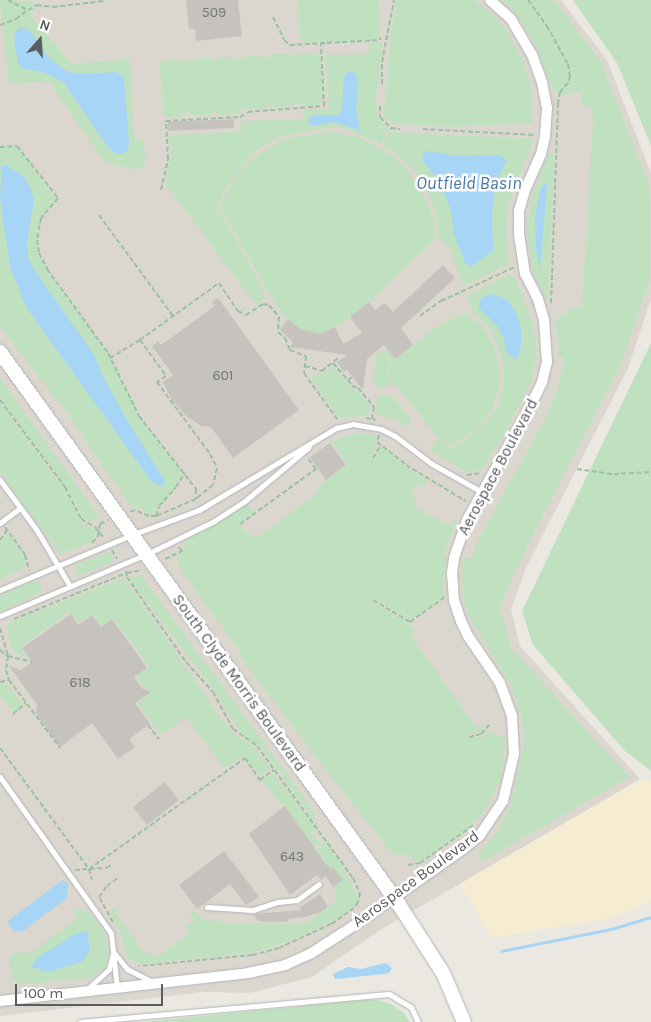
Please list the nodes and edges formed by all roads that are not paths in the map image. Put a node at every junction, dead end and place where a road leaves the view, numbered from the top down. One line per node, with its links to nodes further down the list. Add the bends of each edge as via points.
1 (490, 0): 5 (street, Aerospace Boulevard, via 512,19 532,55 547,108 541,154 525,190 518,234 525,274 544,320 546,362 542,382 530,407)
2 (0, 352): 8 (main road, South Clyde Morris Boulevard)
3 (319, 438): 5 (lane, via 336,428 353,424 381,429); 8 (lane, via 199,510); 9 (lane, via 246,500)
4 (0, 480): 6 (lane)
5 (478, 490): 16 (street, Aerospace Boulevard, via 454,558 452,586 465,629 509,703 514,740 510,781 499,809 480,835)
6 (20, 508): 7 (lane); 10 (lane)
7 (2, 521)
8 (134, 534): 9 (main road, South Clyde Morris Boulevard); 10 (lane)
9 (147, 554): 11 (lane); 16 (main road, South Clyde Morris Boulevard)
10 (59, 566): 11 (lane); 12 (lane)
11 (70, 586): 13 (lane)
12 (0, 590)
13 (0, 616)
14 (0, 777): 18 (lane, via 104,922 111,933)
15 (319, 884): 17 (lane, via 296,900 253,910)
16 (394, 897): 19 (street, Aerospace Boulevard, via 310,954 285,965 262,971); 25 (main road, South Clyde Morris Boulevard, via 443,973)
17 (207, 907)
18 (114, 952): 19 (lane, via 127,969); 20 (lane); 21 (lane, via 109,969)
19 (156, 984): 20 (street, Aerospace Boulevard)
20 (117, 988): 21 (street, Aerospace Boulevard)
21 (82, 992): 22 (street, Aerospace Boulevard)
22 (0, 1001)
23 (80, 1022): 24 (lane, via 389,994 411,1007)
24 (418, 1022)
25 (464, 1022)

